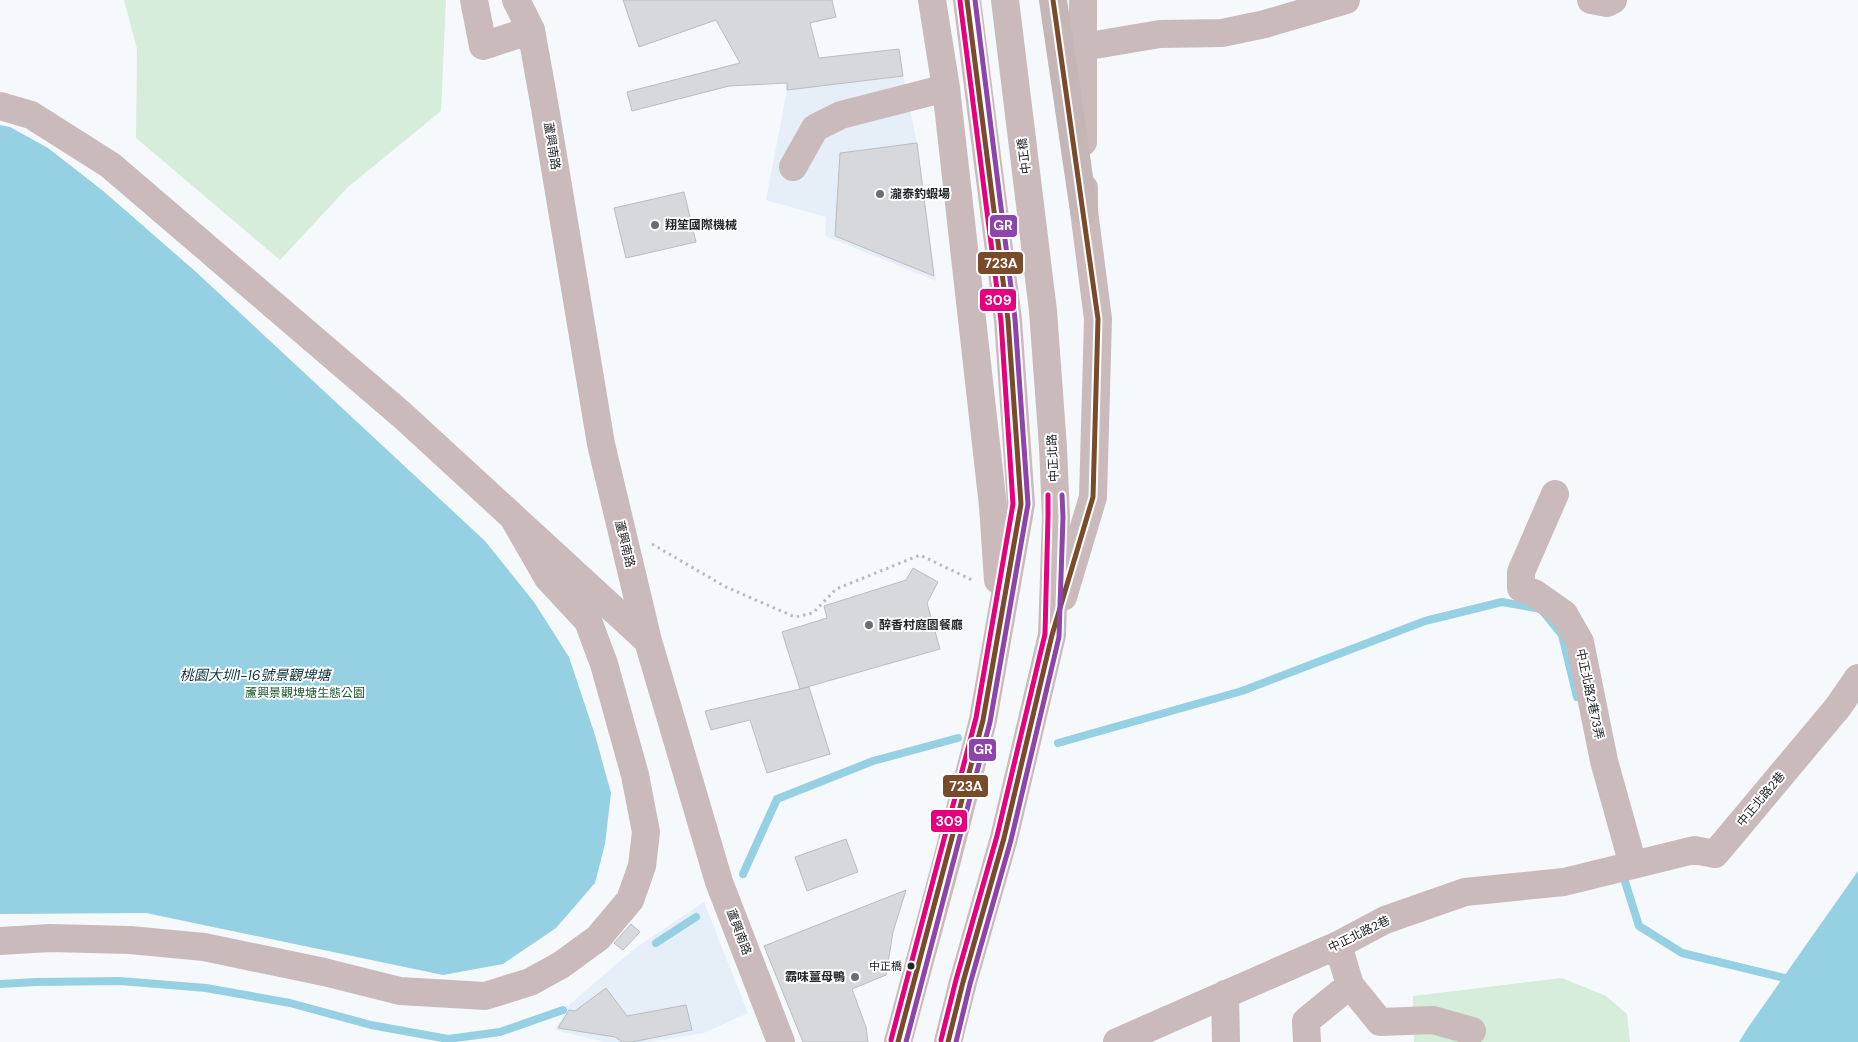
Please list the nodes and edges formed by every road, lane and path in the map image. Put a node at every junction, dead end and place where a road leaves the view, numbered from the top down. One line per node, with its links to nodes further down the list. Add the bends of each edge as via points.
1 (474, 0): 12 (street, via 483,46)
2 (516, 0): 12 (street, 蘆興南路)
3 (535, 0): 12 (street, 蘆興南路)
4 (932, 0): 14 (street)
5 (967, 0): 23 (street, via 1008,320 1021,504)
6 (1005, 0): 18 (street, 中正橋)
7 (1053, 0): 17 (highway)
8 (1083, 0): 13 (street)
9 (1346, 0): 13 (street, via 1265,24 1222,32 1160,34)
10 (1591, 0): 11 (street, via 1607,3)
11 (1612, 0)
12 (530, 30): 25 (street, 蘆興南路, via 601,444)
13 (1082, 47): 17 (street)
14 (946, 88): 16 (street, via 841,115 815,128); 23 (street, via 993,506)
15 (0, 106): 20 (street, via 31,115 110,165 402,415)
16 (793, 167)
17 (1084, 212): 24 (street, via 1098,319 1093,497)
18 (1043, 312): 24 (street, 中正北路, via 1056,517)
19 (1555, 494): 27 (street, 中正北路2巷73弄, via 1521,572 1521,588 1564,614 1580,642 1618,816)
20 (513, 517): 25 (street); 28 (street, via 548,578 588,621 604,664 635,775 646,832 642,866 630,900 598,938 561,965 530,982 485,996 400,991 204,947 130,940 50,938)
21 (650, 542): 22 (path, via 726,587 795,618 813,613 836,589 920,555)
22 (974, 580)
23 (1001, 621): 35 (street, via 983,720)
24 (1052, 634): 36 (street, 中正北路, via 1004,838)
25 (648, 641): 34 (street, 蘆興南路, via 719,882)
26 (1858, 678): 27 (street, 中正北路2巷, via 1838,708 1715,854 1694,850)
27 (1623, 867): 29 (street, 中正北路2巷, via 1564,882 1465,892 1385,920)
28 (0, 941)
29 (1338, 945): 30 (street); 31 (street, 中正北路2巷)
30 (1350, 985): 33 (street, via 1380,1022); 39 (street, via 1306,1021)
31 (1225, 994): 37 (street, 中正北路2巷); 38 (street)
32 (1472, 1031): 33 (street, via 1433,1020)
33 (1408, 1032)
34 (781, 1042)
35 (898, 1042)
36 (948, 1042)
37 (1118, 1042)
38 (1226, 1042)
39 (1307, 1042)

